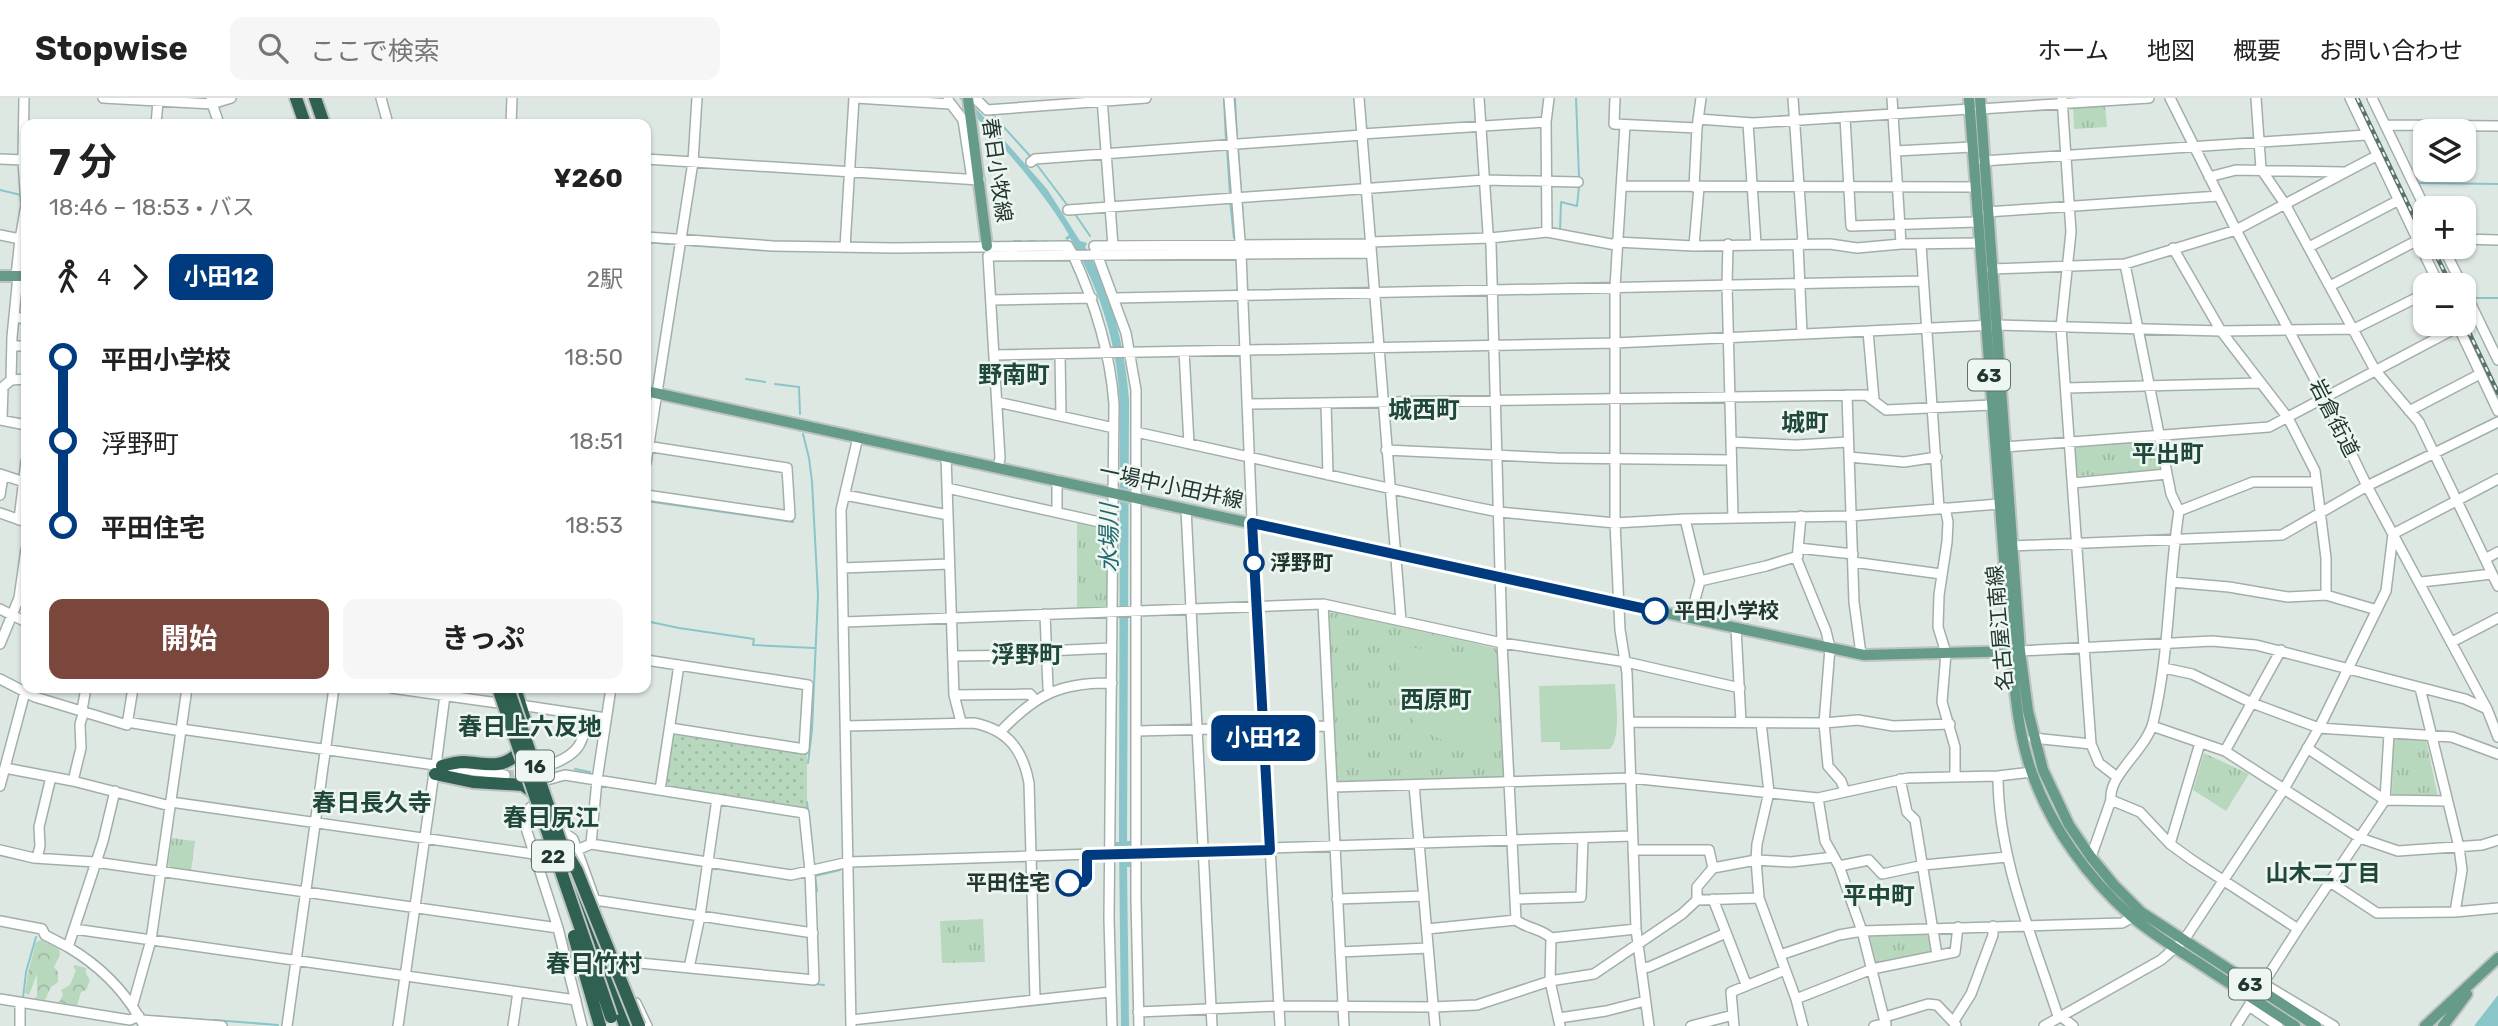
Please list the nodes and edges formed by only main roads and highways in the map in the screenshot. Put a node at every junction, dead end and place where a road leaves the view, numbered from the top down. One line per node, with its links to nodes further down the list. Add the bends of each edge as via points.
1 (294, 98): 6 (highway)
2 (302, 98): 7 (highway)
3 (313, 98): 8 (highway)
4 (968, 98): 9 (main road, 春日小牧線)
5 (1975, 103): 12 (main road, 名古屋江南線 / 63, via 1987,212); 12 (main road, 名古屋江南線 / 63, via 1972,147 1977,222)
6 (301, 119)
7 (309, 119)
8 (320, 119)
9 (987, 246)
10 (0, 276): 11 (main road)
11 (20, 276)
12 (1991, 325): 14 (main road, 名古屋江南線 / 63, via 2005,447); 14 (main road, 名古屋江南線 / 63, via 1999,503)
13 (651, 392): 14 (main road, 一場中小田井線, via 1861,654)
14 (2015, 651): 22 (main road, 名古屋江南線 / 63, via 2033,738 2069,825 2114,886); 22 (main road, 名古屋江南線 / 63, via 2018,713 2032,772 2059,830 2107,892 2133,917)
15 (495, 693): 19 (highway, 22)
16 (500, 693): 21 (highway, 16, bridge)
17 (510, 693): 21 (highway, 16, bridge)
18 (516, 693): 28 (highway, 22)
19 (517, 754): 20 (highway, 22); 20 (highway, via 493,766 460,762 435,768 473,782 523,785)
20 (530, 790): 27 (highway, 22)
21 (556, 843): 26 (highway, bridge, via 552,863); 27 (highway, 16, bridge); 28 (highway, 16, bridge); 29 (highway, bridge, via 577,871)
22 (2180, 945): 25 (main road, 名古屋江南線 / 63)
23 (2498, 958): 24 (main road)
24 (2483, 972): 32 (main road); 33 (main road)
25 (2256, 995): 30 (main road, 名古屋江南線 / 63); 31 (main road, 名古屋江南線 / 63)
26 (600, 1026)
27 (612, 1026)
28 (626, 1026)
29 (639, 1026)
30 (2295, 1026)
31 (2316, 1026)
32 (2425, 1026)
33 (2442, 1026)

